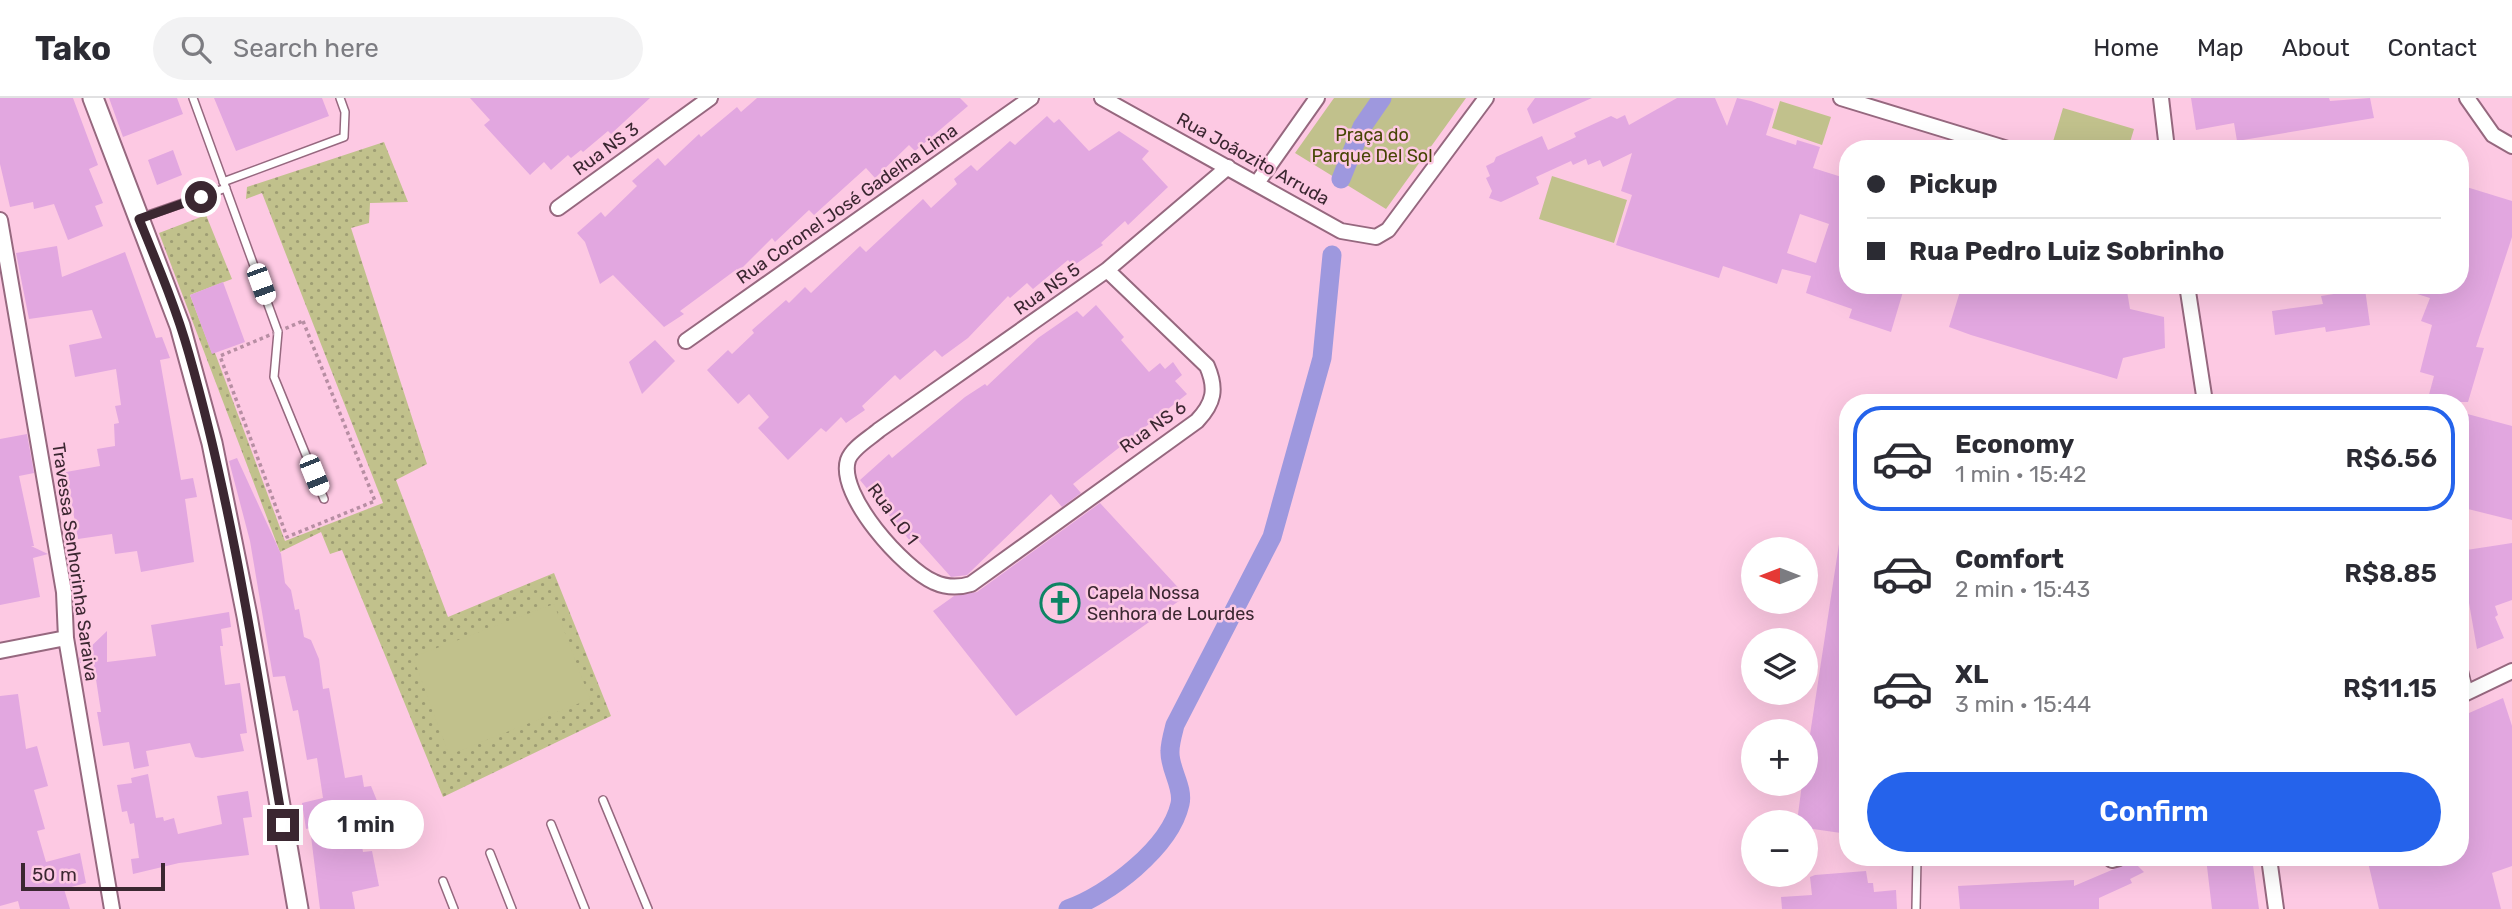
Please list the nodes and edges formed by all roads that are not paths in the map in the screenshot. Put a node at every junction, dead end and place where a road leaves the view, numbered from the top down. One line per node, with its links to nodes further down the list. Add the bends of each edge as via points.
1 (93, 98): 19 (street)
2 (192, 98): 17 (lane)
3 (340, 98): 17 (lane, via 345,112 344,137)
4 (710, 98): 18 (street, Rua NS 3)
5 (1031, 98): 23 (street, Rua Coronel José Gadelha Lima)
6 (1102, 98): 15 (street, Rua Joãozito Arruda)
7 (1317, 98): 16 (street)
8 (1486, 98): 16 (street, Rua Joãozito Arruda, via 1388,230 1376,237 1341,230)
9 (1841, 98): 12 (street)
10 (2161, 98): 13 (street)
11 (2467, 98): 14 (street, via 2493,135)
12 (1979, 140)
13 (2166, 140)
14 (2512, 146)
15 (1228, 167): 16 (street, Rua Joãozito Arruda); 21 (street, Rua NS 5)
16 (1257, 183)
17 (224, 185): 19 (lane); 26 (lane, via 278,332 274,377)
18 (558, 208)
19 (139, 219): 39 (street, via 180,326 212,443)
20 (0, 220): 28 (street, Travessa Senhorinha Saraiva, via 64,592)
21 (1107, 270): 25 (street, Rua NS 5); 27 (street, Rua NS 6, via 1207,366 1214,381 1212,402 1197,421)
22 (2188, 294): 24 (street)
23 (686, 341)
24 (2204, 394)
25 (879, 430): 27 (street, Rua LO 1, via 849,457 846,471 853,495 902,560 939,584 959,588)
26 (324, 499)
27 (971, 584)
28 (66, 638): 29 (street); 38 (street, Travessa Senhorinha Saraiva)
29 (0, 651)
30 (2512, 671): 31 (street)
31 (2469, 692)
32 (603, 800): 43 (lane)
33 (551, 824): 42 (lane)
34 (490, 853): 41 (lane)
35 (1917, 866): 44 (lane)
36 (2270, 866): 45 (street)
37 (443, 881): 40 (lane)
38 (112, 909)
39 (298, 909)
40 (454, 909)
41 (512, 909)
42 (584, 909)
43 (648, 909)
44 (1916, 909)
45 (2276, 909)

